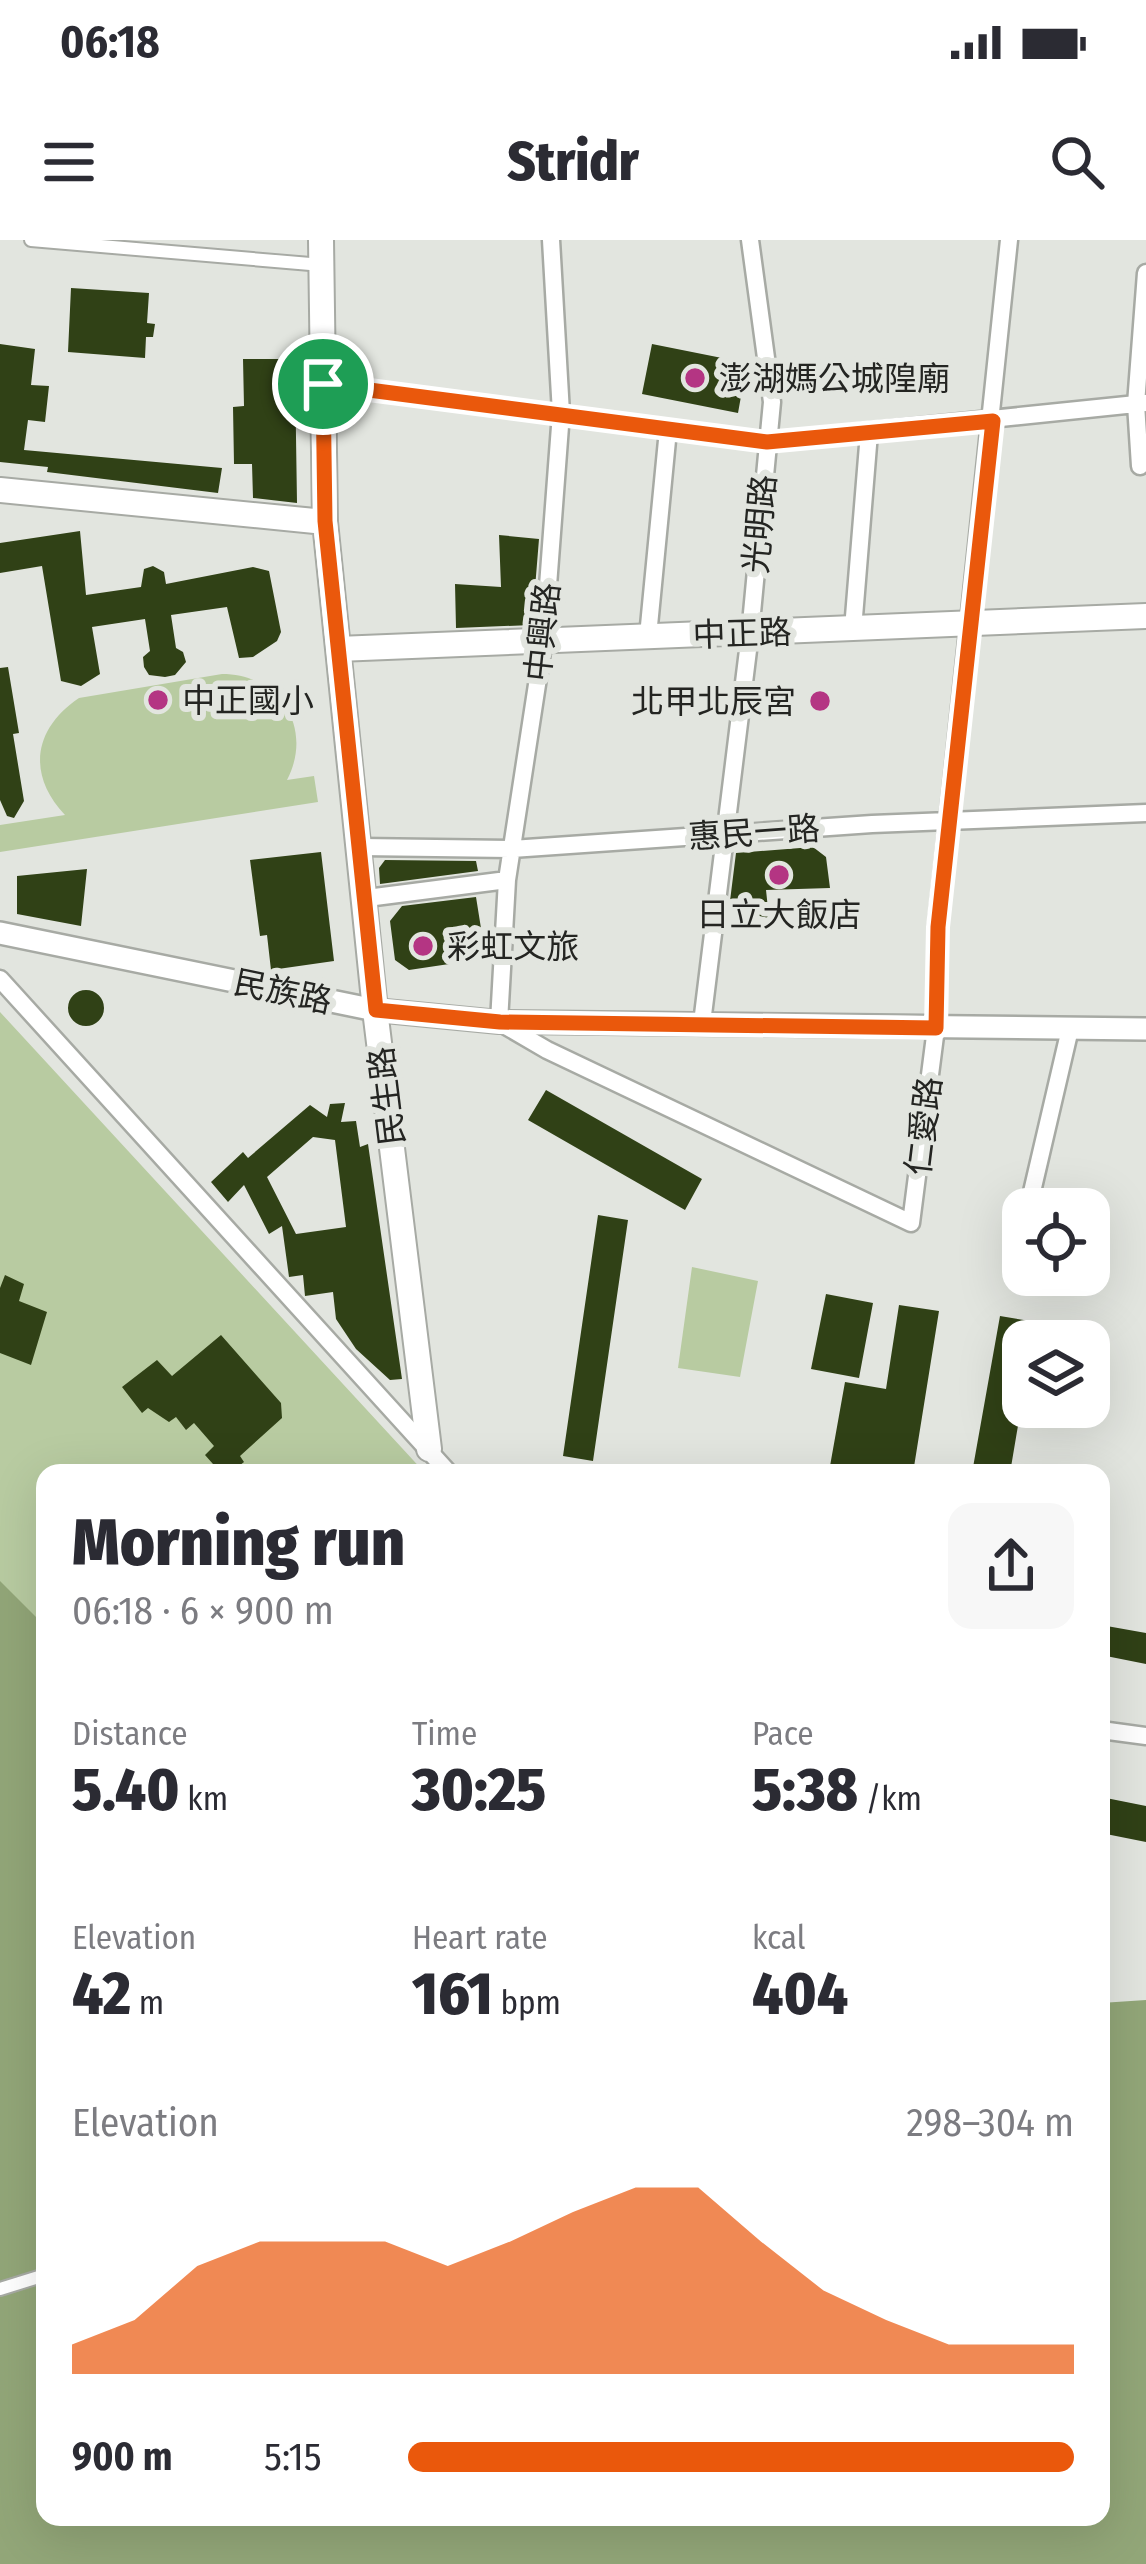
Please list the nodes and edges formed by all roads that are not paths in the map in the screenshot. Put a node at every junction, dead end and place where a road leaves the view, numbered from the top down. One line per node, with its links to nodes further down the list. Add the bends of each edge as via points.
1 (31, 240): 5 (street)
2 (551, 240): 9 (street, 中興路)
3 (750, 240): 13 (street, 光明路, via 772,403)
4 (1009, 240): 10 (street, 仁愛路)
5 (321, 253): 7 (main road, 民生路)
6 (1146, 272): 8 (street)
7 (323, 384): 9 (street); 16 (main road, 民生路)
8 (1141, 404): 10 (street); 14 (street)
9 (562, 413): 11 (street); 22 (street, 中興路)
10 (993, 421): 12 (street); 18 (street, 仁愛路)
11 (668, 430): 13 (street); 21 (street)
12 (868, 433): 13 (street); 19 (street)
13 (767, 442): 20 (street, 光明路)
14 (1140, 466)
15 (0, 490): 16 (main road)
16 (325, 521): 23 (main road, 民生路)
17 (1146, 616): 18 (main road, 中正路)
18 (971, 625): 19 (main road, 中正路); 25 (street, 仁愛路)
19 (853, 629): 20 (main road, 中正路)
20 (750, 634): 21 (main road, 中正路); 26 (street, 光明路)
21 (648, 636): 22 (main road, 中正路)
22 (544, 639): 23 (main road, 中正路); 28 (street, 中興路)
23 (338, 649): 27 (main road, 民生路)
24 (1146, 813): 25 (street, 惠民一路)
25 (950, 824): 26 (street, 惠民一路); 36 (street, 仁愛路)
26 (724, 835): 28 (street, 惠民一路); 35 (street, 光明路)
27 (361, 847): 28 (street, 惠民一路); 30 (main road, 民生路)
28 (512, 848): 29 (street, 中興路)
29 (507, 880): 30 (street); 34 (street, 中興路)
30 (367, 898): 33 (main road, 民生路)
31 (0, 933): 33 (street, 民族路)
32 (0, 979): 40 (street)
33 (376, 1010): 34 (street, 民族路); 40 (main road, 民生路)
34 (500, 1022): 35 (street, 民族路); 36 (street, 仁愛路, via 911,1223)
35 (702, 1023): 36 (street, 民族路)
36 (936, 1028): 37 (street, 民族路)
37 (1070, 1029): 38 (street, 民族路); 39 (street)
38 (1146, 1029)
39 (1033, 1188)
40 (429, 1449): 41 (street)
41 (442, 1464)
42 (1110, 1731): 43 (street)
43 (1146, 1736)
44 (36, 2278): 45 (street)
45 (0, 2289)

